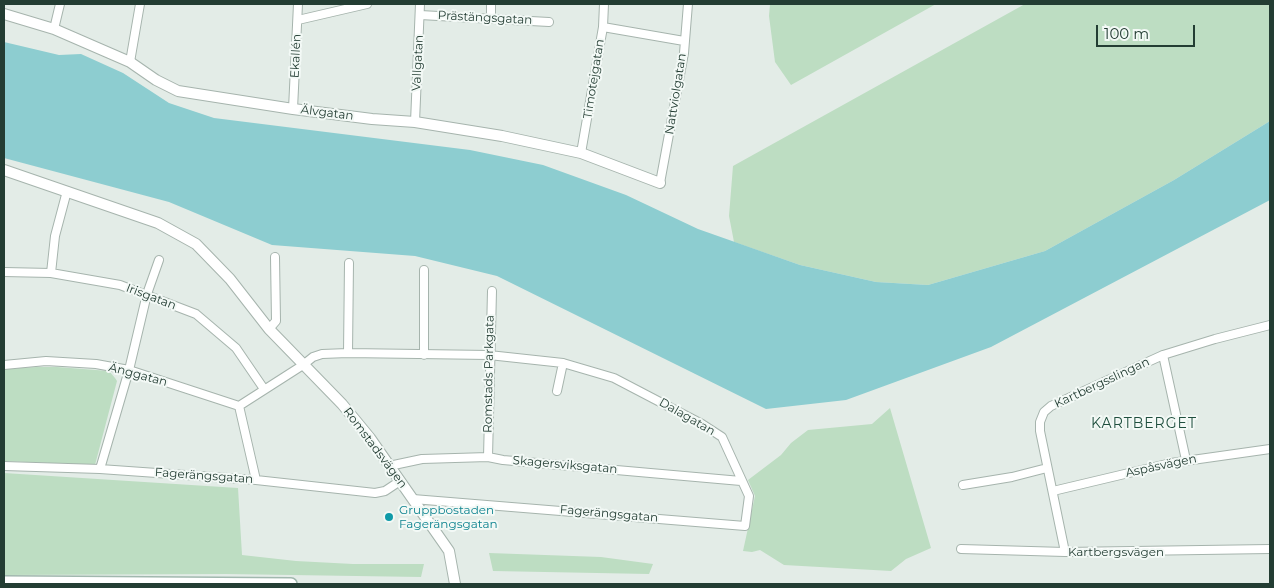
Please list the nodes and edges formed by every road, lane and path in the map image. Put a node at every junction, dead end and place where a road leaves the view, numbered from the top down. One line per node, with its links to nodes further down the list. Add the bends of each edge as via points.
1 (60, 4): 15 (street)
2 (140, 4): 17 (street)
3 (298, 4): 12 (street, Ekallén)
4 (367, 4): 12 (street)
5 (420, 4): 10 (street, Vallgatan)
6 (491, 4): 11 (street)
7 (604, 4): 14 (street, Timotejgatan)
8 (688, 4): 16 (street, Nattviolgatan)
9 (4, 14): 15 (street, Älvgatan)
10 (420, 15): 11 (street, Prästängsgatan); 19 (street, Vallgatan)
11 (491, 18): 13 (street, Prästängsgatan)
12 (298, 20): 18 (street, Ekallén)
13 (549, 22)
14 (602, 26): 16 (street); 20 (street, Timotejgatan)
15 (54, 29): 17 (street, Älvgatan)
16 (684, 41): 22 (street, Nattviolgatan)
17 (130, 62): 18 (street, Älvgatan, via 178,91)
18 (293, 109): 19 (street, Älvgatan)
19 (415, 122): 20 (street, Älvgatan)
20 (581, 153): 22 (street, Älvgatan)
21 (4, 170): 23 (street, Romstadsvägen)
22 (660, 183)
23 (67, 191): 29 (street, via 55,236); 33 (street, Romstadsvägen, via 158,223 196,244 230,279)
24 (275, 257): 33 (street, via 276,320)
25 (159, 260): 31 (street)
26 (349, 263): 34 (street)
27 (424, 270): 35 (street)
28 (4, 272): 29 (street, Irisgatan)
29 (52, 273): 31 (street, Irisgatan, via 120,285)
30 (492, 291): 36 (street, Romstads Parkgata)
31 (147, 294): 41 (street); 42 (street, Irisgatan, via 196,314 236,348)
32 (1270, 325): 37 (street, Kartbergsslingan)
33 (269, 329): 40 (street, Romstadsvägen)
34 (348, 354): 35 (street, Dalagatan); 40 (street, Dalagatan, via 322,354)
35 (424, 354): 36 (street, Dalagatan)
36 (489, 355): 38 (street, Dalagatan); 46 (street, Romstads Parkgata)
37 (1163, 355): 47 (street); 50 (street, Kartbergsslingan, via 1044,412 1040,422)
38 (563, 363): 43 (street); 54 (street, Dalagatan, via 614,378 722,437)
39 (4, 365): 41 (street, Änggatan, via 53,362 96,364)
40 (303, 365): 42 (street, Dalagatan); 49 (street, Romstadsvägen, via 342,404)
41 (129, 370): 44 (street, Änggatan); 51 (street)
42 (264, 389): 44 (street, Dalagatan)
43 (557, 391)
44 (239, 406): 52 (street)
45 (1270, 449): 47 (street, Aspåsvägen)
46 (488, 457): 49 (street, Skagersviksgatan, via 422,460); 54 (street, Skagersviksgatan)
47 (1186, 460): 56 (street, Aspåsvägen)
48 (4, 466): 51 (street, Fagerängsgatan)
49 (389, 466): 53 (street, Romstadsvägen)
50 (1047, 468): 55 (street, via 1012,478); 56 (street, Kartbergsslingan)
51 (100, 469): 52 (street, Fagerängsgatan)
52 (256, 480): 53 (street, Fagerängsgatan, via 375,493 385,491)
53 (400, 481): 57 (street, Romstadsvägen)
54 (741, 481): 58 (street, Dalagatan, via 749,496)
55 (963, 485)
56 (1052, 491): 61 (street, Kartbergsslingan)
57 (413, 499): 58 (street, Fagerängsgatan); 64 (street, Romstadsvägen, via 448,551)
58 (745, 526)
59 (961, 549): 61 (street, Kartbergsvägen)
60 (1270, 549): 61 (street, Kartbergsvägen)
61 (1064, 552)
62 (4, 582): 63 (main road)
63 (291, 584)
64 (455, 584)

